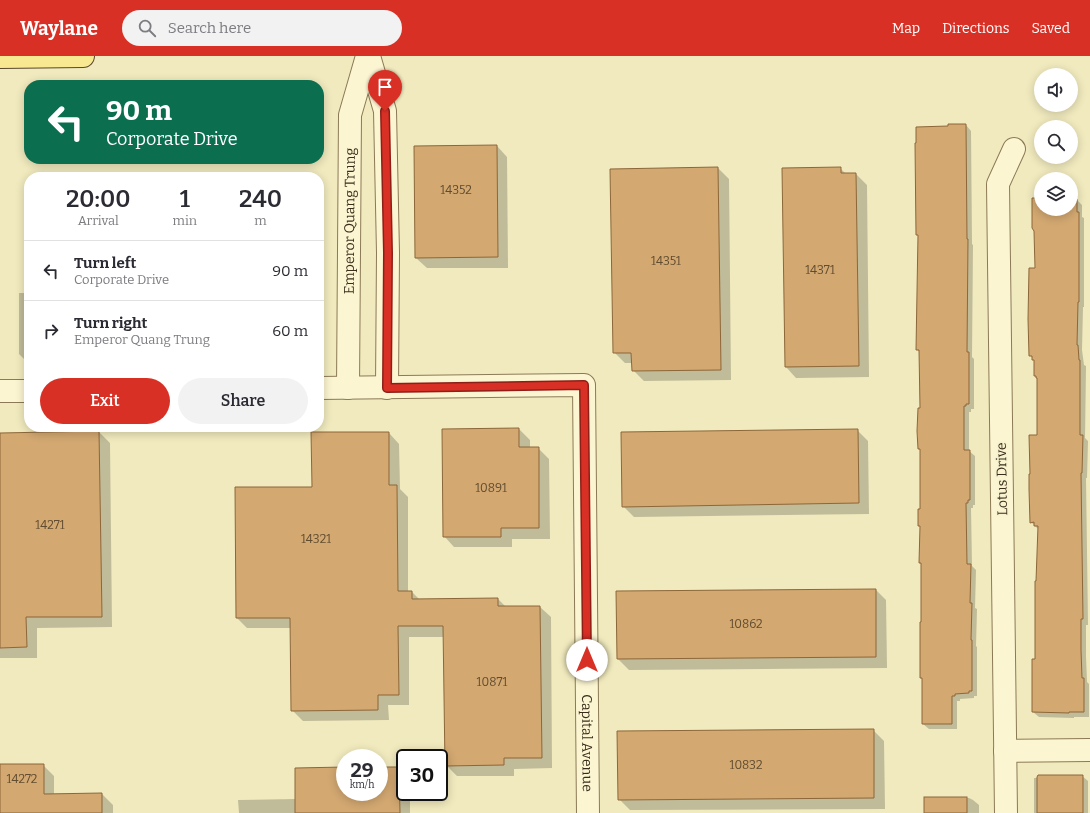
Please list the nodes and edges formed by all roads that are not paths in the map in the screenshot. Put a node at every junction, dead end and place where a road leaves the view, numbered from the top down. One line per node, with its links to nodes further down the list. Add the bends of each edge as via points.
1 (83, 56): 3 (main road)
2 (368, 56): 6 (street, Emperor Quang Trung, via 350,115); 7 (street, Emperor Quang Trung, via 385,111)
3 (0, 57)
4 (1014, 149): 11 (street, Lotus Drive, via 998,184)
5 (324, 388): 6 (street)
6 (348, 388): 7 (street)
7 (387, 388): 12 (street, Capital Avenue, via 584,385)
8 (0, 391): 9 (street)
9 (24, 391)
10 (1090, 750): 11 (street)
11 (1005, 751): 13 (street, Lotus Drive)
12 (588, 813)
13 (1006, 813)

